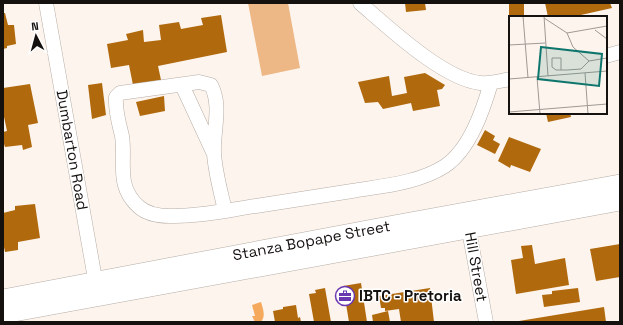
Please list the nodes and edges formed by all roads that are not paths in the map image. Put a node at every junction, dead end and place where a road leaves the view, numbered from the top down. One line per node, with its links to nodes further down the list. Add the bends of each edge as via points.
1 (46, 3): 13 (street, Dumbarton Road)
2 (360, 3): 6 (street, via 394,33 440,66 468,80)
3 (620, 52): 4 (street)
4 (607, 56)
5 (509, 79): 6 (street)
6 (491, 83): 11 (street, via 483,112 464,145 445,166 427,175 369,188)
7 (182, 85): 8 (street); 8 (street, via 207,83 214,91 217,108); 11 (street, via 129,91 116,97 125,184 130,197 138,206 145,212 156,215 186,216)
8 (214, 152): 11 (street)
9 (620, 184): 12 (main road, Stanza Bopape Street)
10 (620, 201): 12 (main road, Stanza Bopape Street)
11 (225, 210)
12 (467, 221): 13 (main road, Stanza Bopape Street); 16 (street, Hill Street)
13 (96, 290): 14 (main road, Stanza Bopape Street); 15 (main road, Stanza Bopape Street)
14 (3, 299)
15 (3, 314)
16 (486, 322)

